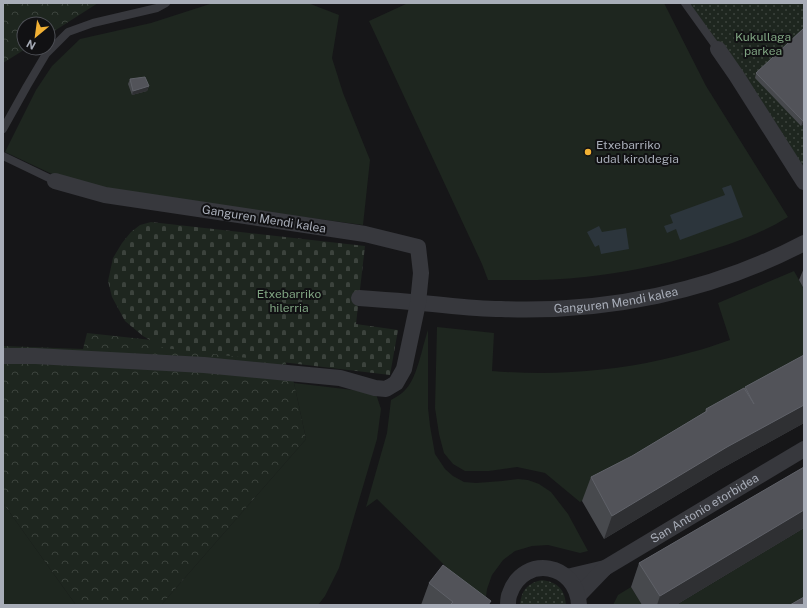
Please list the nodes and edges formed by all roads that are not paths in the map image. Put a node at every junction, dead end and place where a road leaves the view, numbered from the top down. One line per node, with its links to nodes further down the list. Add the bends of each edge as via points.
1 (166, 3): 4 (lane, via 157,8 93,23 68,32 46,54)
2 (685, 3): 3 (lane)
3 (718, 49): 7 (street)
4 (3, 129)
5 (3, 156): 6 (lane)
6 (55, 181): 10 (street, Ganguren Mendi kalea, via 105,195 365,234 418,247 421,273)
7 (804, 182)
8 (804, 243): 10 (street, Ganguren Mendi kalea, via 758,265 704,284 628,302 536,310)
9 (359, 298): 10 (street, Ganguren Mendi kalea)
10 (418, 303): 11 (street, via 404,369 396,383 386,389 340,378 204,365)
11 (3, 356)
12 (804, 448): 13 (street, San Antonio etorbidea)
13 (605, 568): 14 (street, San Antonio etorbidea); 15 (street, San Antonio etorbidea)
14 (567, 577): 15 (street, via 574,586); 16 (street, via 557,570 533,569 514,583)
15 (579, 601)
16 (508, 605)

